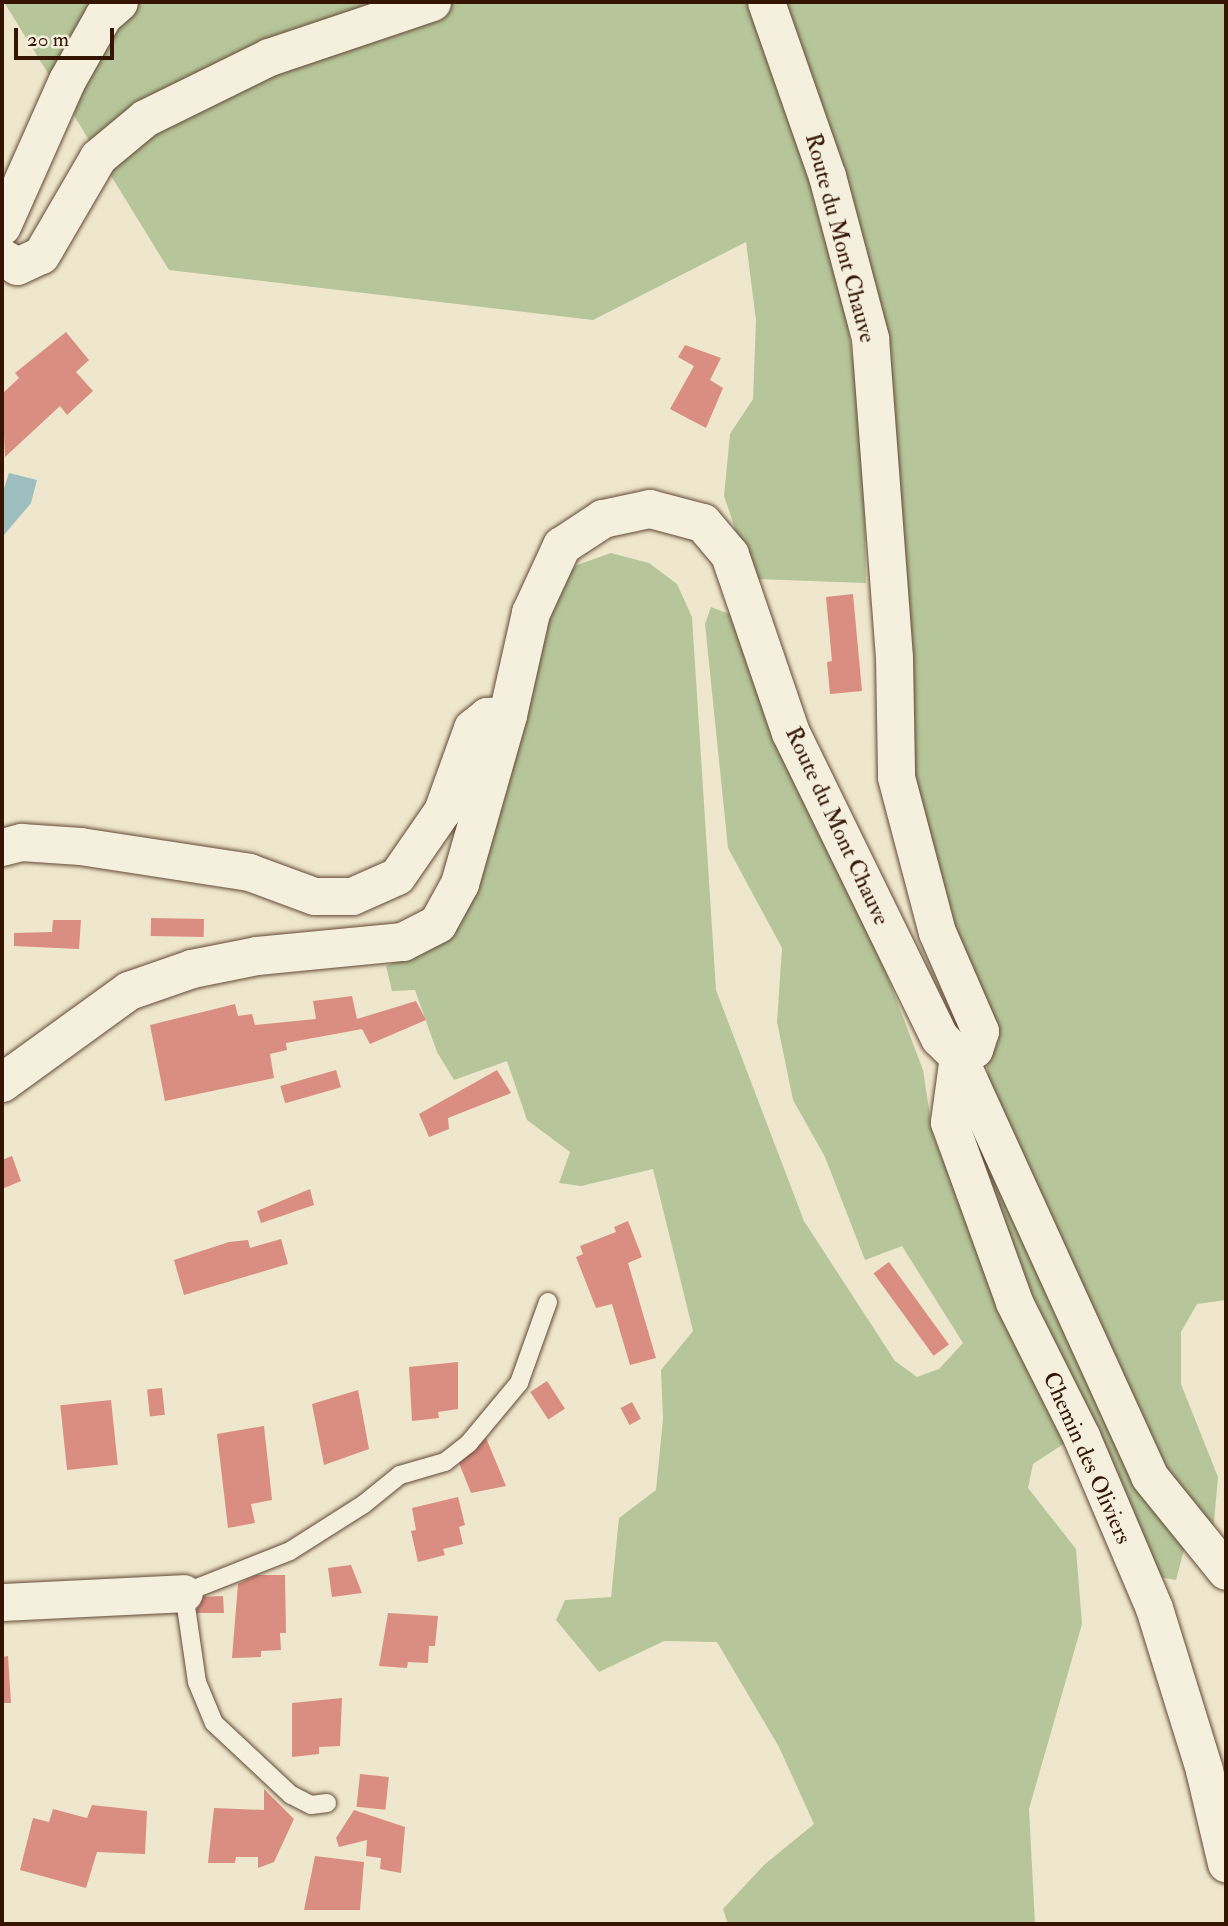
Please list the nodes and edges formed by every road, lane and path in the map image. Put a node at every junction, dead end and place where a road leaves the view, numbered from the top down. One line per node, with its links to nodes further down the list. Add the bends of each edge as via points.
1 (119, 2): 4 (street, via 103,16 67,80)
2 (432, 2): 5 (street, via 270,57 145,118 99,157 41,255 17,266)
3 (766, 2): 8 (street, Route du Mont Chauve, via 827,176 870,338 894,657 896,777 937,933 974,1008 979,1031 974,1049)
4 (2, 226)
5 (2, 257)
6 (508, 715): 7 (street, via 488,716 472,728 442,811 397,876 352,896 314,896 249,872 80,846 21,842); 8 (street, Route du Mont Chauve, via 531,613 562,546 603,519 650,509 703,523 730,555 792,733 846,850 940,1038); 9 (street, Route du Mont Chauve, via 460,884 438,924 403,942 257,956 192,969 129,991)
7 (2, 847)
8 (958, 1056): 11 (street, via 1149,1476); 15 (street, Chemin des Oliviers, via 949,1122 1014,1302 1081,1436 1154,1608 1204,1770)
9 (2, 1083)
10 (548, 1301): 12 (lane, via 519,1382 445,1462 400,1475 290,1551)
11 (1226, 1571)
12 (184, 1593): 13 (street); 14 (lane, via 197,1682 214,1723 291,1795 312,1805)
13 (2, 1602)
14 (327, 1803)
15 (1226, 1863)

